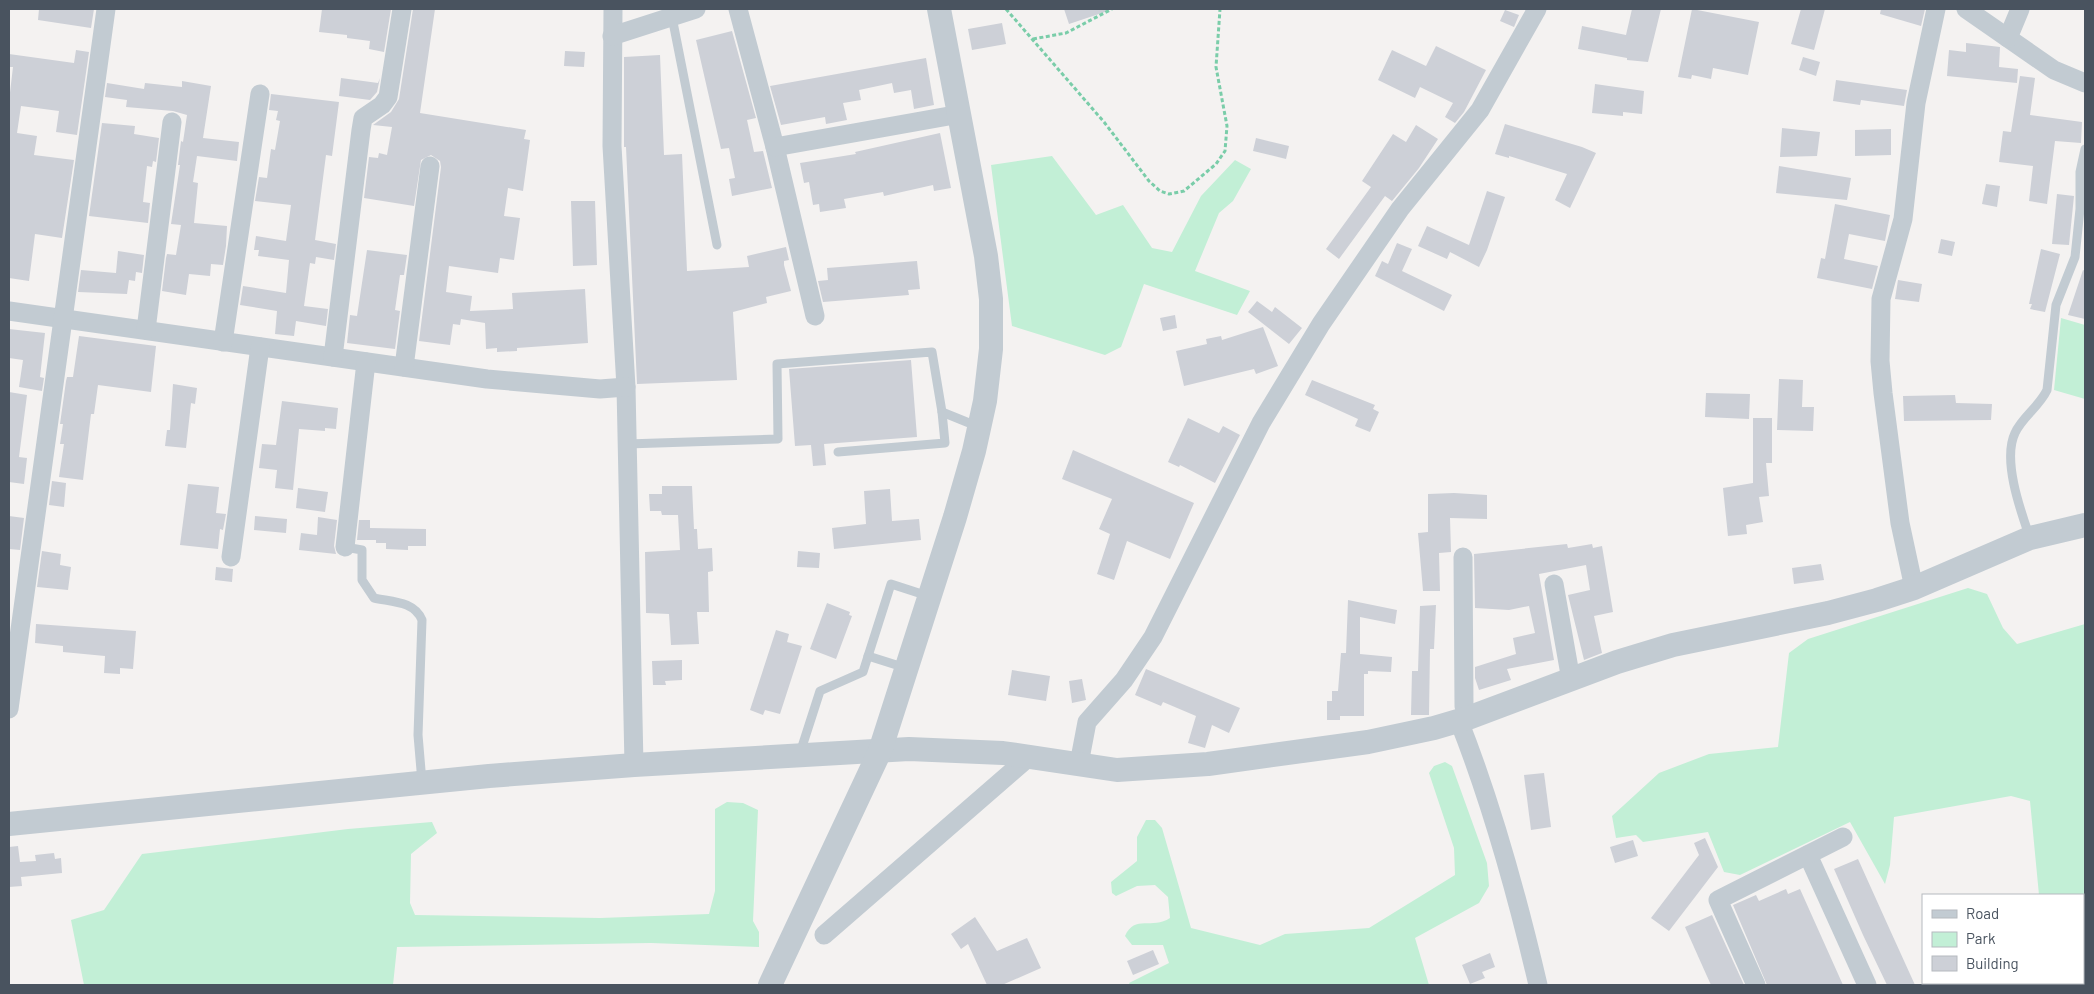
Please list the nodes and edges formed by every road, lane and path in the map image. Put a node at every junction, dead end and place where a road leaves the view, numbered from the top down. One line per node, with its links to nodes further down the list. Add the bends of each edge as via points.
1 (106, 9): 28 (street)
2 (402, 9): 32 (street, via 388,97 363,118 360,130)
3 (613, 9): 15 (street)
4 (696, 9): 14 (street)
5 (738, 9): 22 (street)
6 (939, 9): 20 (street)
7 (1006, 9): 17 (path)
8 (1112, 9): 17 (path, via 1066,33)
9 (1220, 9): 17 (path, via 1216,66 1227,126 1225,151 1216,164 1184,191 1169,194 1149,181 1104,122)
10 (1537, 9): 56 (street, via 1480,110 1400,209 1322,324 1261,423 1153,637 1124,680 1087,722)
11 (1936, 9): 46 (street, via 1916,104 1902,219 1881,300 1883,393 1900,523)
12 (1966, 9): 16 (street)
13 (2020, 9): 16 (street)
14 (672, 17): 15 (street); 25 (lane)
15 (612, 36): 35 (street, via 612,146)
16 (2008, 38): 18 (street, via 2054,70)
17 (1032, 39)
18 (2085, 83)
19 (260, 94): 30 (street)
20 (960, 114): 22 (street); 37 (street, via 991,299 991,349)
21 (172, 122): 29 (street)
22 (775, 148): 27 (street)
23 (2085, 149): 41 (lane, via 2080,172 2075,257 2056,305 2047,390 2042,401 2020,424 2011,447 2019,507)
24 (430, 166): 34 (street)
25 (717, 246)
26 (9, 311): 28 (street)
27 (815, 316)
28 (63, 318): 29 (street); 51 (street)
29 (146, 330): 30 (street)
30 (223, 342): 31 (street)
31 (260, 347): 32 (street); 43 (street)
32 (334, 357): 33 (street)
33 (366, 362): 34 (street); 42 (street)
34 (404, 367): 35 (street, via 496,380 600,389)
35 (626, 387): 38 (street)
36 (942, 412): 37 (lane); 38 (lane, via 932,352 777,364 778,439); 39 (lane, via 945,443)
37 (980, 427): 47 (street)
38 (627, 444): 57 (street)
39 (838, 452)
40 (2085, 525): 41 (street)
41 (2030, 538): 46 (street)
42 (345, 547): 58 (lane, via 362,550 362,580 374,598 412,606 422,620 418,735)
43 (231, 557)
44 (1463, 557): 52 (street)
45 (1554, 584): 50 (street)
46 (1914, 588): 50 (street, via 1828,613 1673,645)
47 (930, 597): 48 (lane, via 891,584); 49 (street)
48 (868, 656): 49 (lane); 54 (lane, via 863,672 820,691)
49 (907, 668): 53 (street)
50 (1571, 680): 52 (street)
51 (9, 709)
52 (1463, 719): 56 (street, via 1368,742 1208,764 1117,770); 64 (street, via 1506,857)
53 (880, 751): 54 (street); 55 (street, via 971,751); 63 (street)
54 (800, 756): 57 (street)
55 (1030, 756): 56 (street); 62 (street)
56 (1079, 764)
57 (634, 765): 58 (street)
58 (422, 783): 59 (street)
59 (9, 824)
60 (1843, 837): 61 (street)
61 (1808, 855): 65 (street, via 1718,900); 66 (street)
62 (824, 935)
63 (770, 985)
64 (1538, 985)
65 (1756, 985)
66 (1867, 985)

